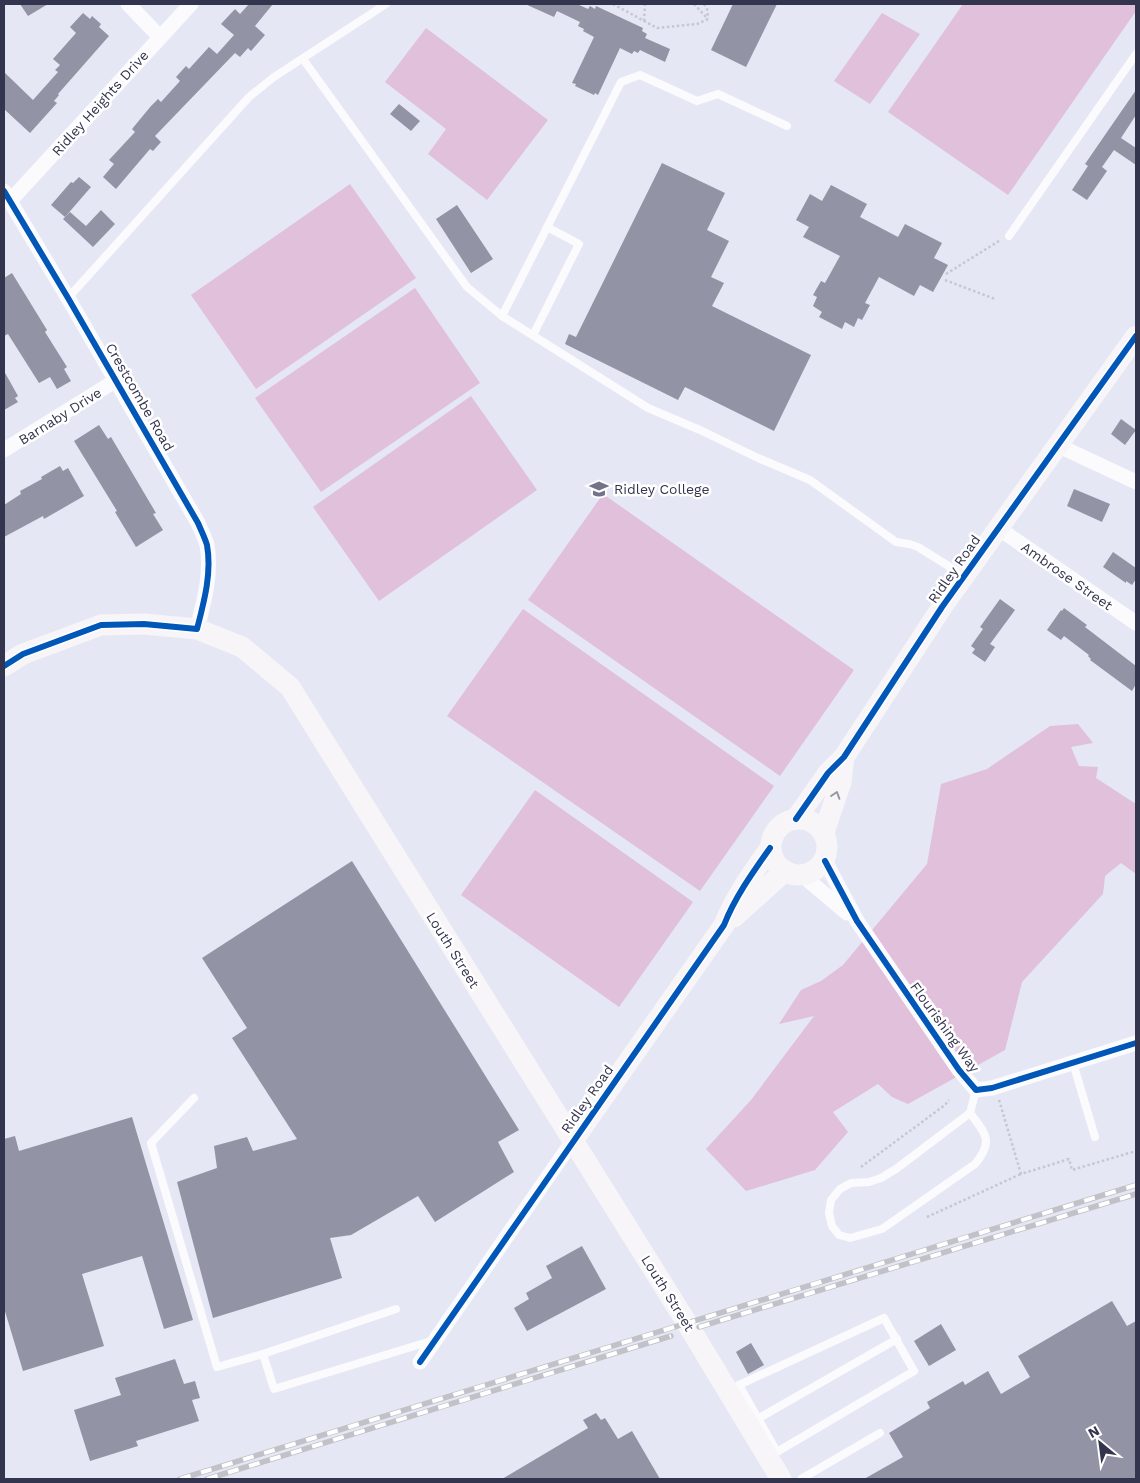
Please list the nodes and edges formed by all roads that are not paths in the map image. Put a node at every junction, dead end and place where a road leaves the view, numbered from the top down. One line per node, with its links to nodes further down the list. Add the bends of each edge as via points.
1 (128, 4): 4 (street)
2 (191, 4): 4 (street, Ridley Heights Drive)
3 (386, 4): 6 (lane)
4 (160, 37): 8 (street, Ridley Heights Drive)
5 (1136, 54): 10 (lane)
6 (303, 59): 11 (lane, via 249,98); 12 (lane, via 467,287)
7 (787, 126): 9 (lane, via 718,94 697,101 640,75 621,82)
8 (7, 196): 11 (street, Crestcombe Road)
9 (547, 227): 12 (lane); 13 (lane, via 579,244)
10 (1009, 236)
11 (68, 298): 15 (street, Crestcombe Road)
12 (502, 316): 13 (lane)
13 (533, 335): 20 (lane, via 648,408 810,480 896,542 918,547)
14 (1136, 336): 16 (street, Ridley Road)
15 (115, 381): 17 (street, Barnaby Drive); 22 (street, Crestcombe Road, via 186,500 207,545 207,588)
16 (1057, 445): 18 (street); 19 (street, Ridley Road)
17 (4, 450)
18 (1136, 482)
19 (998, 528): 20 (street, Ridley Road); 21 (street, Ambrose Street)
20 (964, 576): 24 (street, Ridley Road)
21 (1136, 623)
22 (198, 629): 23 (street, Louth Street, via 144,624 101,625 23,654); 38 (street, Louth Street, via 242,647 290,687)
23 (4, 666)
24 (844, 757): 25 (street, Ridley Road, via 828,773); 26 (street, Ridley Road, one-way to 24, via 841,782)
25 (796, 819): 26 (street, via 809,820); 27 (street, via 782,825)
26 (824, 832): 28 (street, via 828,851)
27 (770, 848): 29 (street, via 778,866); 31 (street, Ridley Road)
28 (824, 860): 29 (street, via 811,873); 30 (street, Flourishing Way)
29 (793, 873): 30 (street, Flourishing Way); 31 (street, Ridley Road)
30 (856, 921): 34 (street, Flourishing Way)
31 (724, 925): 38 (street, Ridley Road)
32 (1136, 1043): 33 (street, Flourishing Way)
33 (1073, 1063): 34 (street, Flourishing Way); 37 (lane)
34 (976, 1090): 36 (lane)
35 (194, 1098): 42 (lane, via 152,1143 217,1367)
36 (970, 1113): 36 (lane, via 896,1169 869,1182 851,1183 840,1189 831,1200 832,1226 840,1235 850,1238 882,1229 975,1164 987,1143 985,1133)
37 (1095, 1137)
38 (572, 1142): 41 (street, Ridley Road); 44 (street, Louth Street)
39 (396, 1309): 42 (lane)
40 (896, 1339): 44 (lane, via 884,1318); 45 (lane); 47 (lane, via 914,1371)
41 (436, 1340): 42 (lane, via 274,1389); 43 (street, Ridley Road)
42 (263, 1354)
43 (420, 1362)
44 (734, 1388): 45 (lane); 47 (street, Louth Street)
45 (759, 1418): 47 (lane)
46 (880, 1433): 49 (lane)
47 (773, 1455): 48 (street, Louth Street)
48 (781, 1479)
49 (801, 1479)

